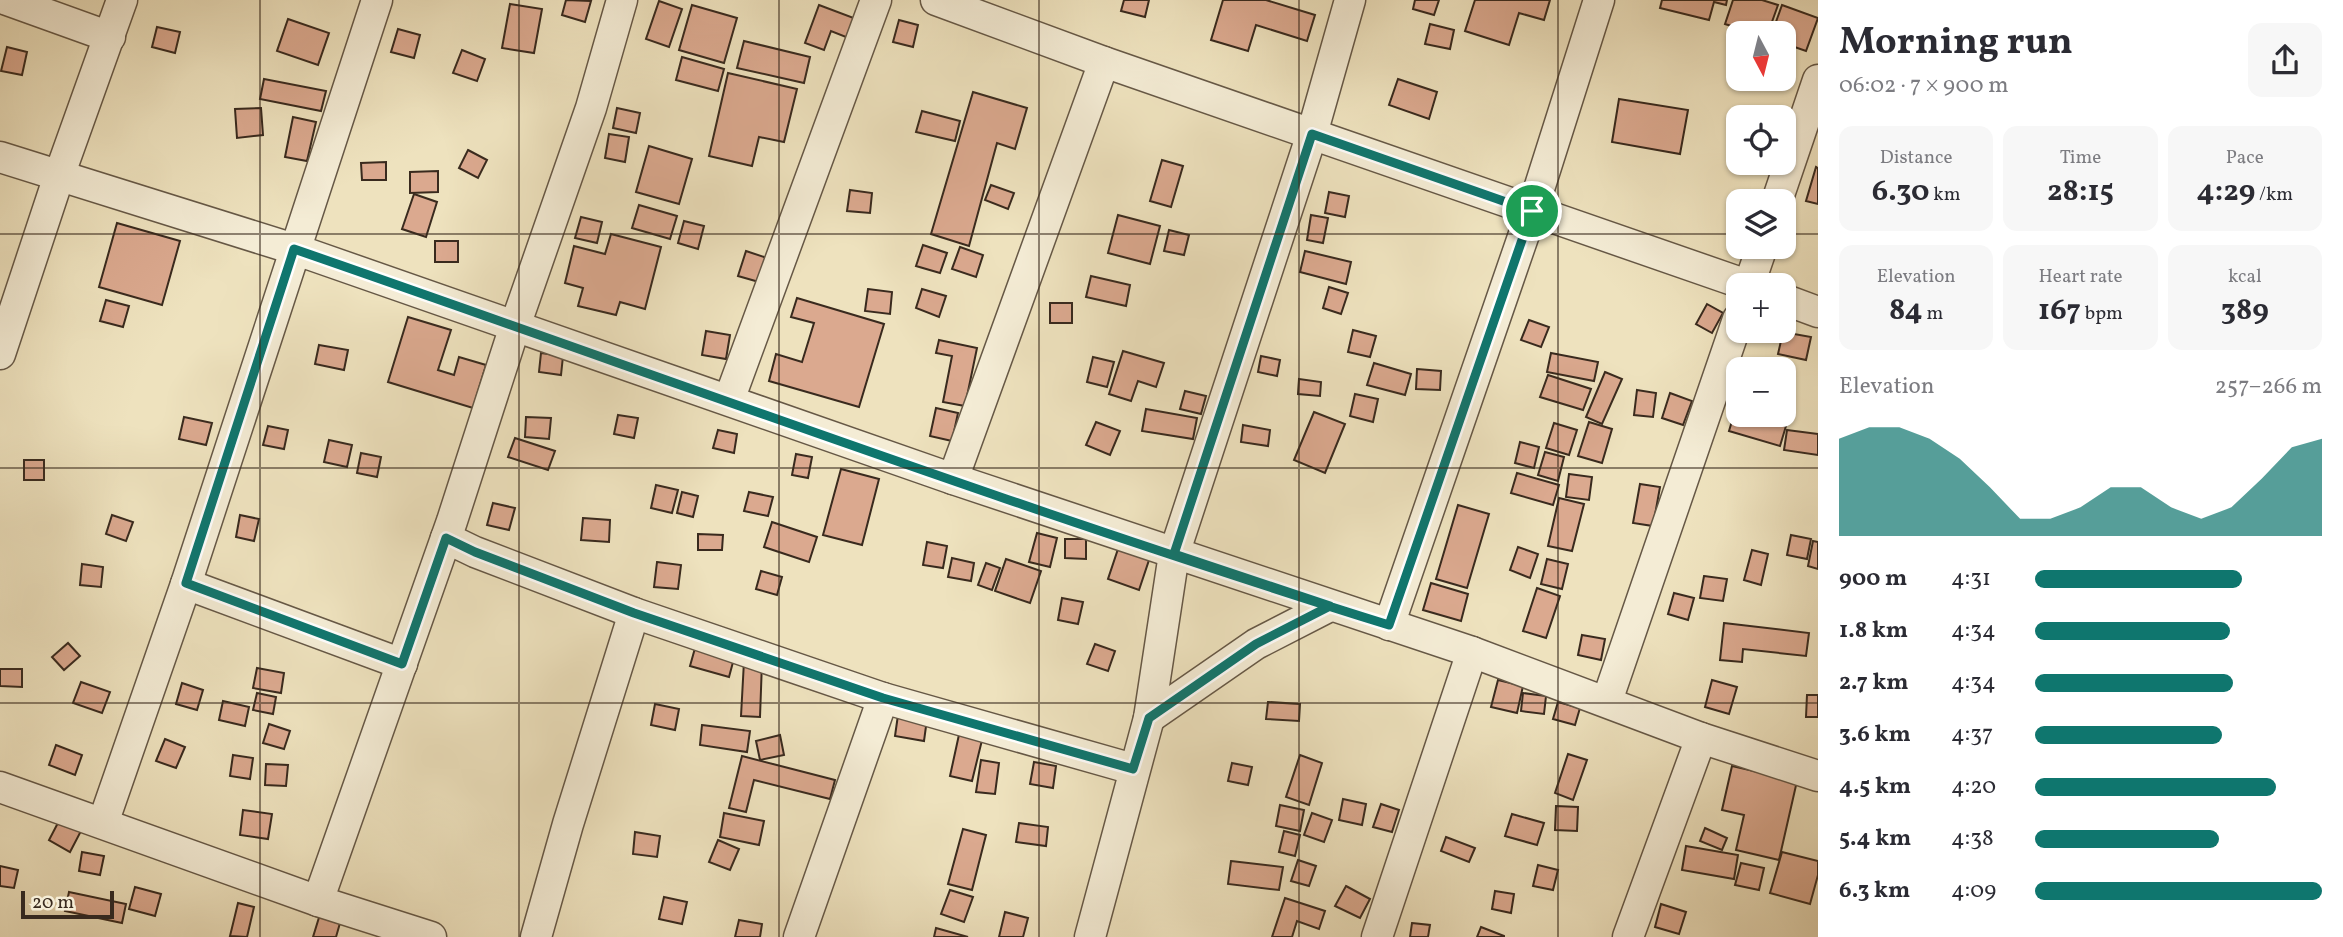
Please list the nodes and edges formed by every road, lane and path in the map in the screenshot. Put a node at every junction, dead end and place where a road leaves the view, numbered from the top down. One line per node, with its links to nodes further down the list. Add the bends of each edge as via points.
1 (7, 0): 9 (street)
2 (122, 0): 9 (street)
3 (377, 0): 17 (street)
4 (622, 0): 21 (street, via 591,107)
5 (876, 0): 24 (street)
6 (936, 0): 10 (street)
7 (1350, 0): 12 (street)
8 (1599, 0): 16 (street)
9 (110, 37): 14 (street)
10 (1104, 62): 12 (street); 25 (street)
11 (1818, 80): 15 (street)
12 (1312, 134): 16 (street); 27 (street)
13 (0, 157): 14 (street)
14 (59, 176): 17 (street); 23 (street)
15 (1781, 189)
16 (1532, 211): 18 (street); 31 (street)
17 (294, 249): 21 (street); 28 (street)
18 (1726, 277)
19 (1796, 304): 20 (street)
20 (1818, 312)
21 (515, 326): 24 (street); 26 (street)
22 (1730, 343): 35 (street)
23 (0, 354)
24 (729, 400): 25 (street)
25 (953, 479): 27 (street)
26 (446, 538): 30 (street); 33 (street)
27 (1174, 554): 29 (street); 36 (street)
28 (186, 583): 33 (street); 41 (street)
29 (1330, 606): 31 (street); 36 (street, via 1256,644)
30 (634, 613): 34 (street); 44 (street)
31 (1389, 625): 32 (street)
32 (1472, 652): 35 (street); 47 (street)
33 (402, 664): 42 (street)
34 (883, 698): 38 (street); 45 (street)
35 (1607, 701): 37 (street)
36 (1149, 718): 38 (street)
37 (1702, 738): 39 (street); 48 (street)
38 (1133, 769): 46 (street)
39 (1818, 776)
40 (0, 787): 41 (street)
41 (103, 823): 42 (street)
42 (318, 901): 43 (street)
43 (431, 937)
44 (536, 937)
45 (799, 937)
46 (1090, 937)
47 (1377, 937)
48 (1628, 937)

